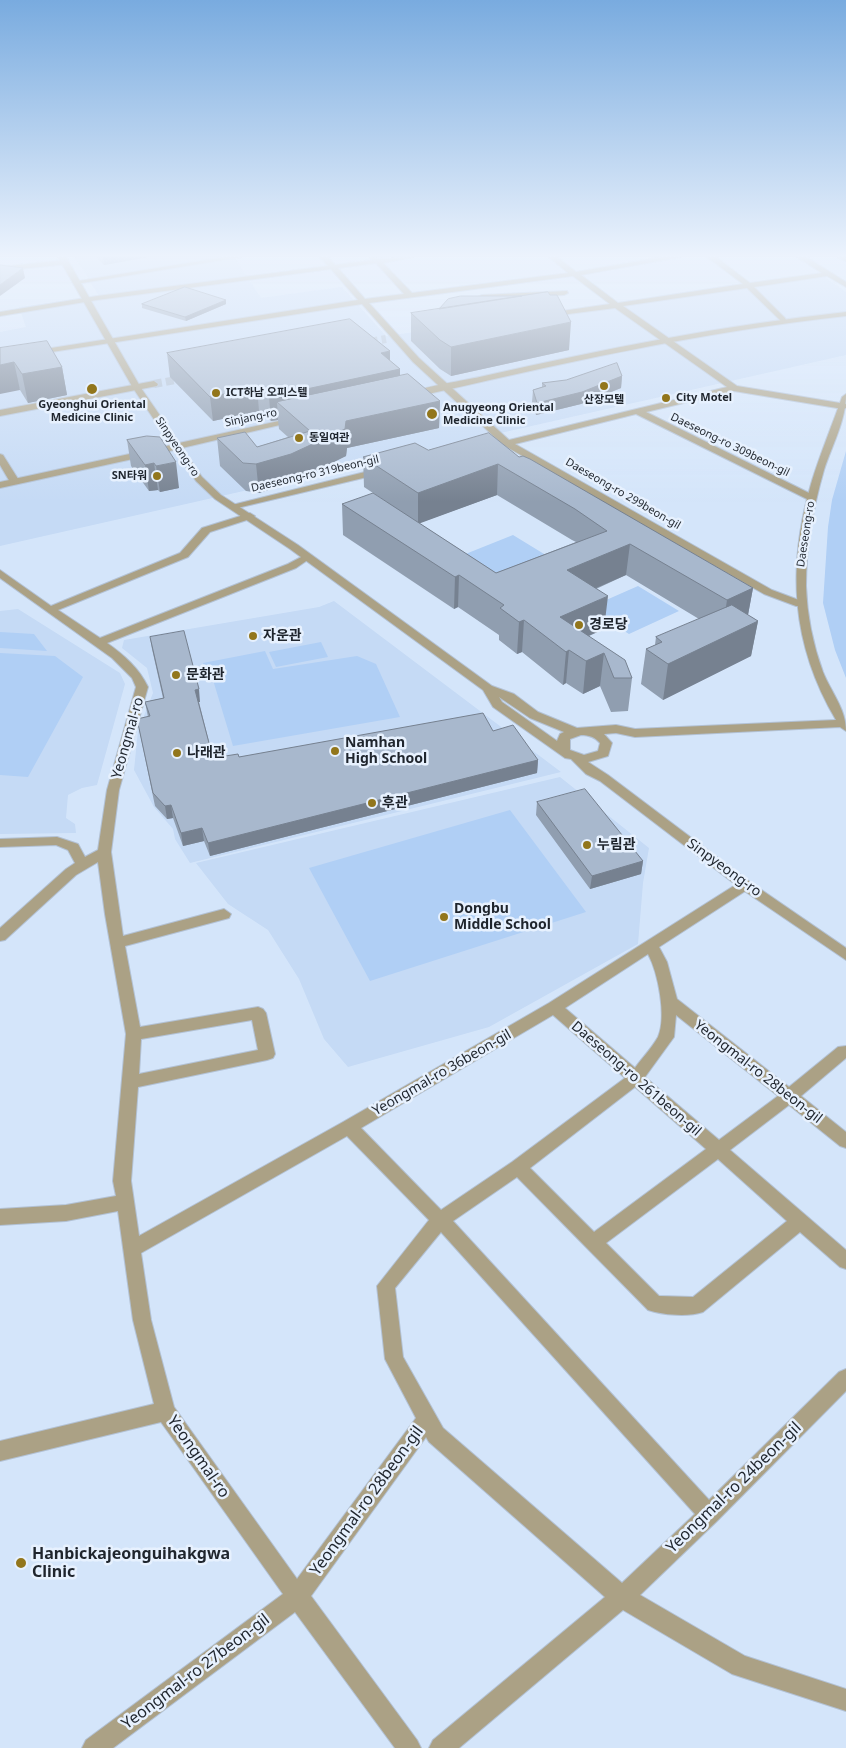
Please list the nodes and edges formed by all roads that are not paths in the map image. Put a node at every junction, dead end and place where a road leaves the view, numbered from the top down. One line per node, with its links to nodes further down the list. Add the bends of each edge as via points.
1 (110, 339): 5 (street); 8 (street, Sinpyeong-ro)
2 (402, 339): 7 (street, Daeseong-ro 299beon-gil, via 416,360)
3 (676, 339): 4 (street)
4 (668, 340): 7 (street); 9 (street)
5 (0, 358)
6 (154, 384): 8 (street)
7 (446, 387): 10 (street); 15 (street, Daeseong-ro 299beon-gil)
8 (138, 388): 13 (street); 16 (street, Sinpyeong-ro)
9 (734, 388): 11 (street); 12 (street)
10 (403, 397)
11 (845, 402): 22 (street, Daeseong-ro)
12 (639, 412): 15 (street); 22 (street, Daeseong-ro 309beon-gil)
13 (0, 413)
14 (305, 419): 16 (street, Sinjang-ro)
15 (507, 443): 17 (street); 27 (street, Daeseong-ro 299beon-gil, via 768,592)
16 (177, 446): 20 (street, Sinjang-ro); 23 (street, Sinpyeong-ro, via 198,479)
17 (479, 449)
18 (0, 457): 20 (street)
19 (395, 468): 23 (street, Daeseong-ro 319beon-gil)
20 (15, 482): 21 (street, Sinjang-ro)
21 (0, 486)
22 (812, 498): 27 (street, Daeseong-ro, via 800,562)
23 (233, 506): 24 (street, Sinpyeong-ro)
24 (250, 516): 25 (street, Sinpyeong-ro); 28 (street, via 206,530 184,555)
25 (307, 557): 29 (street, via 292,566); 30 (street, Sinpyeong-ro)
26 (0, 573): 28 (street, Yeongmal-ro)
27 (800, 604): 31 (street, Daeseong-ro, via 811,653 828,695)
28 (50, 610): 29 (street, Yeongmal-ro)
29 (99, 642): 40 (street, Yeongmal-ro, via 141,679 142,687 113,790)
30 (488, 688): 32 (street, Sinpyeong-ro, via 510,697 534,715); 36 (street, Sinpyeong-ro, via 497,704)
31 (845, 725): 34 (street)
32 (576, 732): 33 (street); 36 (street, via 564,737)
33 (591, 732): 34 (street, via 616,728); 35 (street, via 603,739)
34 (636, 733): 35 (street)
35 (605, 750): 37 (street, via 592,758); 38 (street)
36 (564, 751): 37 (street)
37 (576, 758): 38 (street, Sinpyeong-ro)
38 (604, 778): 42 (street, Sinpyeong-ro)
39 (0, 843): 41 (street, via 57,841 73,847)
40 (104, 852): 41 (street); 45 (street, Yeongmal-ro)
41 (83, 865): 44 (street)
42 (745, 884): 46 (street, Yeongmal-ro 36beon-gil); 47 (street, Sinpyeong-ro)
43 (224, 914): 45 (street)
44 (0, 936)
45 (117, 943): 50 (street, Yeongmal-ro)
46 (651, 946): 48 (street, Yeongmal-ro 28beon-gil, via 660,962); 49 (street, Yeongmal-ro 36beon-gil)
47 (846, 954)
48 (670, 1002): 52 (street, Yeongmal-ro 28beon-gil, via 666,1037); 54 (street, Yeongmal-ro 28beon-gil)
49 (554, 1007): 52 (street, Daeseong-ro 261beon-gil); 55 (street, Yeongmal-ro 36beon-gil)
50 (134, 1034): 53 (street, Yeongmal-ro); 53 (street, via 258,1013 267,1054)
51 (845, 1051): 54 (street)
52 (636, 1078): 57 (street, Daeseong-ro 261beon-gil); 58 (street, Yeongmal-ro 28beon-gil)
53 (129, 1082): 59 (street, Yeongmal-ro, via 122,1181)
54 (790, 1096): 56 (street, Yeongmal-ro 28beon-gil); 57 (street)
55 (349, 1127): 61 (street); 64 (street, Yeongmal-ro 36beon-gil)
56 (846, 1141)
57 (718, 1150): 62 (street, Daeseong-ro 261beon-gil); 63 (street)
58 (518, 1167): 61 (street, Yeongmal-ro 28beon-gil); 63 (street)
59 (125, 1202): 60 (street, via 66,1213); 64 (street, Yeongmal-ro)
60 (0, 1217)
61 (440, 1220): 68 (street, Yeongmal-ro 28beon-gil, via 386,1286 394,1359); 70 (street)
62 (800, 1221): 63 (street, via 696,1306 655,1304); 65 (street, Daeseong-ro 261beon-gil)
63 (592, 1243)
64 (132, 1249): 67 (street, Yeongmal-ro, via 142,1320)
65 (846, 1261)
66 (846, 1378): 70 (street, Yeongmal-ro 24beon-gil)
67 (165, 1410): 69 (street); 71 (street, Yeongmal-ro)
68 (427, 1420): 71 (street, Yeongmal-ro 28beon-gil); 72 (street, via 436,1435)
69 (0, 1450)
70 (709, 1515): 72 (street, Yeongmal-ro 24beon-gil)
71 (297, 1597): 74 (street, Yeongmal-ro 27beon-gil); 75 (street, Yeongmal-ro)
72 (622, 1597): 73 (street, via 740,1666); 76 (street, Yeongmal-ro 24beon-gil)
73 (846, 1700)
74 (94, 1748)
75 (409, 1748)
76 (441, 1748)

